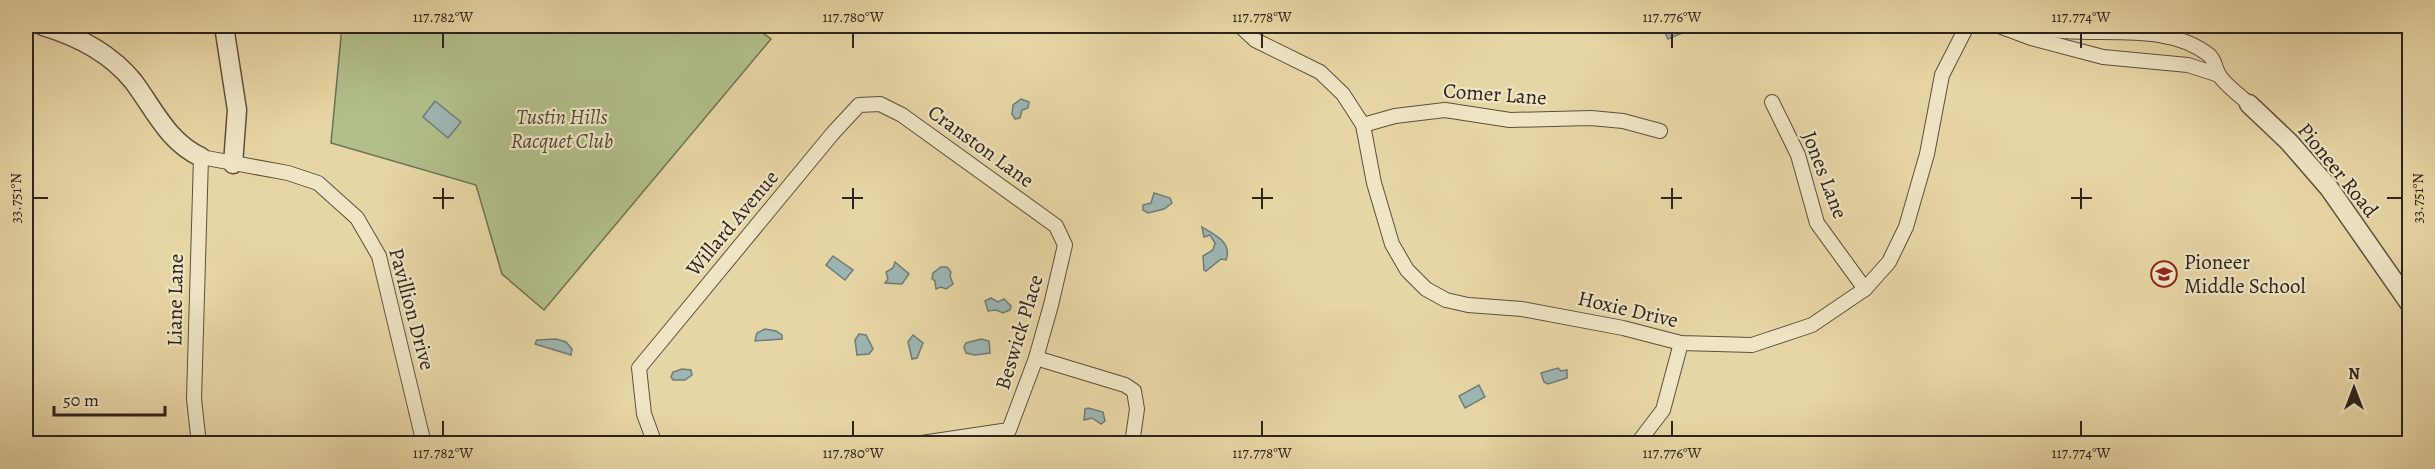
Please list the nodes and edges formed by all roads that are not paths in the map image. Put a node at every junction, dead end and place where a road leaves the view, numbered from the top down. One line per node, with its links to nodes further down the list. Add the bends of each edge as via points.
1 (43, 26): 13 (street, via 88,44 111,60 131,79 165,129)
2 (224, 26): 14 (street, via 237,110)
3 (1240, 26): 11 (street, Hoxie Drive, via 1255,40 1320,72 1343,94)
4 (1967, 26): 16 (street, Hoxie Drive, via 1942,75 1927,154 1906,227 1889,262)
5 (1999, 26): 7 (street, Pioneer Road, via 2103,57 2188,65)
6 (2030, 26): 7 (street, Pioneer Road, via 2085,34 2172,36 2194,44 2212,57)
7 (2219, 75): 9 (street, Pioneer Road)
8 (1772, 102): 16 (street, Jones Lane, via 1798,155 1817,223)
9 (2249, 104): 17 (street, Pioneer Road, via 2329,188)
10 (859, 105): 15 (street, Cranston Lane, via 880,104 902,115 1056,226); 22 (street, Willard Avenue, via 639,368 644,414)
11 (1363, 125): 12 (street, Comer Lane, via 1395,116 1445,110 1510,120 1623,121); 18 (street, Hoxie Drive, via 1374,183 1392,244 1407,270 1425,289 1468,305 1522,309)
12 (1660, 131)
13 (201, 157): 14 (street, Pavillion Drive); 20 (street, Liane Lane, via 194,399)
14 (233, 164): 21 (street, Pavillion Drive, via 288,173 318,183 357,218 379,256)
15 (1065, 245): 19 (street, Beswick Place)
16 (1865, 289): 18 (street, Hoxie Drive, via 1812,325 1752,345)
17 (2409, 304)
18 (1681, 343): 25 (street, via 1663,410)
19 (1035, 358): 23 (street, Beswick Place, via 1009,430); 24 (street, via 1134,391 1137,409)
20 (199, 444)
21 (424, 444)
22 (655, 444)
23 (915, 444)
24 (1132, 444)
25 (1637, 444)

